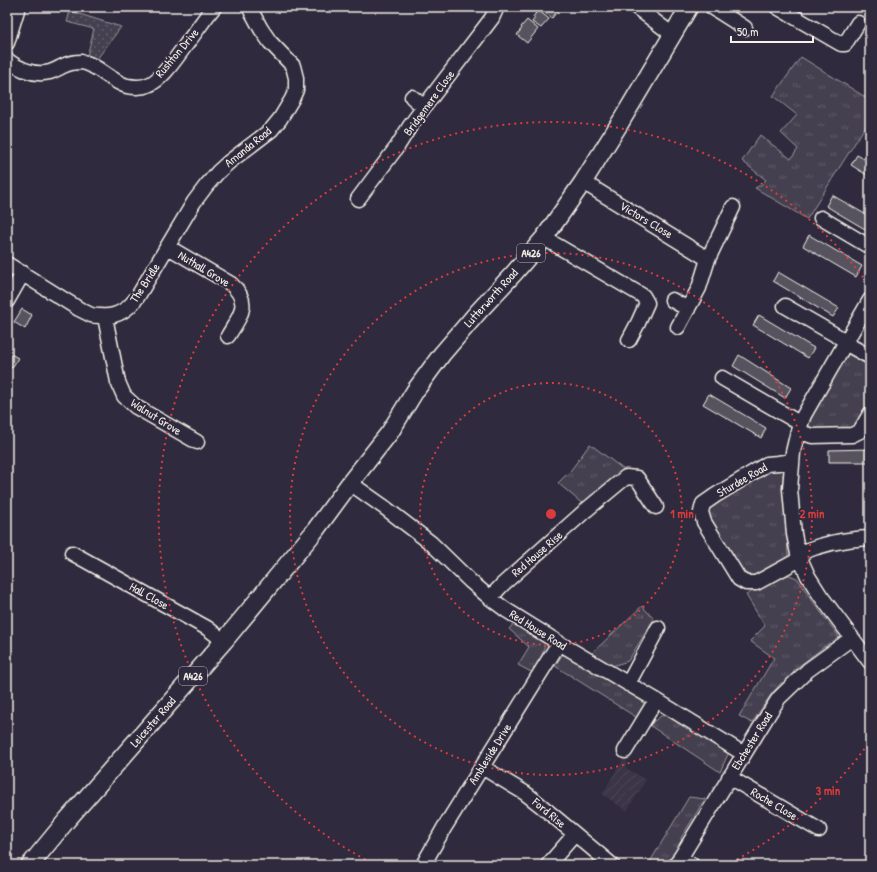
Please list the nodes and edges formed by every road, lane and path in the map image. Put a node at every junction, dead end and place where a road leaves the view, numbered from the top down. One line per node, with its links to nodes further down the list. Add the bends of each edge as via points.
1 (18, 7): 12 (street)
2 (214, 7): 13 (street, Rushton Drive, via 160,77 148,85 126,86 83,62 40,73 26,71)
3 (249, 7): 18 (street, Amanda Road, via 270,42 293,66 296,90 271,130 218,172)
4 (498, 7): 15 (street, Bridgemere Close)
5 (636, 7): 11 (street)
6 (689, 7): 11 (main road, Lutterworth Road / A426)
7 (712, 7): 10 (street)
8 (777, 7): 9 (street, via 841,44 846,44)
9 (858, 23)
10 (745, 28)
11 (673, 35): 16 (main road, Lutterworth Road / A426)
12 (7, 43)
13 (7, 60)
14 (412, 97): 15 (street)
15 (424, 107): 17 (street, Bridgemere Close)
16 (583, 182): 21 (main road, Lutterworth Road / A426); 24 (street, Victors Close)
17 (358, 198)
18 (194, 202): 22 (street, The Bridle)
19 (733, 207): 24 (street)
20 (821, 218): 23 (street)
21 (544, 238): 35 (street, via 643,296 647,303); 43 (main road, Lutterworth Road / A426, via 442,354 390,432)
22 (168, 247): 32 (street, The Bridle, via 132,304 124,311); 34 (street, Nuthall Grove, via 238,290 243,299 242,308 240,317)
23 (870, 247)
24 (708, 258): 31 (street, via 699,288)
25 (7, 264): 26 (street)
26 (23, 273): 29 (street); 32 (street, via 79,309)
27 (672, 300): 31 (street)
28 (870, 300): 36 (street)
29 (7, 301)
30 (785, 306): 36 (street)
31 (688, 309): 33 (street)
32 (105, 317): 41 (street, Walnut Grove, via 118,382 124,396 136,407)
33 (678, 326)
34 (228, 336)
35 (628, 340)
36 (845, 342): 37 (street); 40 (street)
37 (870, 357)
38 (722, 378): 40 (street)
39 (870, 414): 40 (street, via 860,431 852,435 812,436)
40 (799, 427): 42 (street)
41 (197, 442)
42 (792, 461): 47 (street, via 790,489 794,534); 47 (street, Sturdee Road, via 767,464 703,504 700,512 739,579 746,583 756,583)
43 (350, 483): 48 (street, Red House Road, via 431,543); 51 (main road, Leicester Road / A426, via 314,532)
44 (656, 507): 48 (street, Red House Rise, via 636,478 626,477)
45 (870, 538): 47 (street, via 810,548)
46 (72, 553): 51 (street, Hall Close, via 207,628)
47 (799, 556): 50 (street, via 812,582)
48 (490, 598): 52 (street, Red House Road)
49 (658, 628): 54 (street)
50 (852, 638): 53 (street); 57 (street, Ebchester Road, via 808,670 779,698)
51 (224, 641): 63 (main road, Leicester Road / A426)
52 (559, 643): 54 (street, Red House Road); 58 (street, Ambleside Drive)
53 (870, 662)
54 (628, 684): 55 (street, Red House Road)
55 (656, 700): 56 (street); 57 (street, Red House Road)
56 (625, 752)
57 (744, 754): 59 (street, Ebchester Road)
58 (482, 767): 61 (street, Ford Rise, via 525,793); 64 (street, Ambleside Drive)
59 (730, 777): 60 (street, Roche Close); 62 (street, Ebchester Road)
60 (819, 830)
61 (575, 834): 65 (street); 66 (street, Ford Rise)
62 (683, 863)
63 (30, 865)
64 (423, 865)
65 (548, 865)
66 (612, 865)

